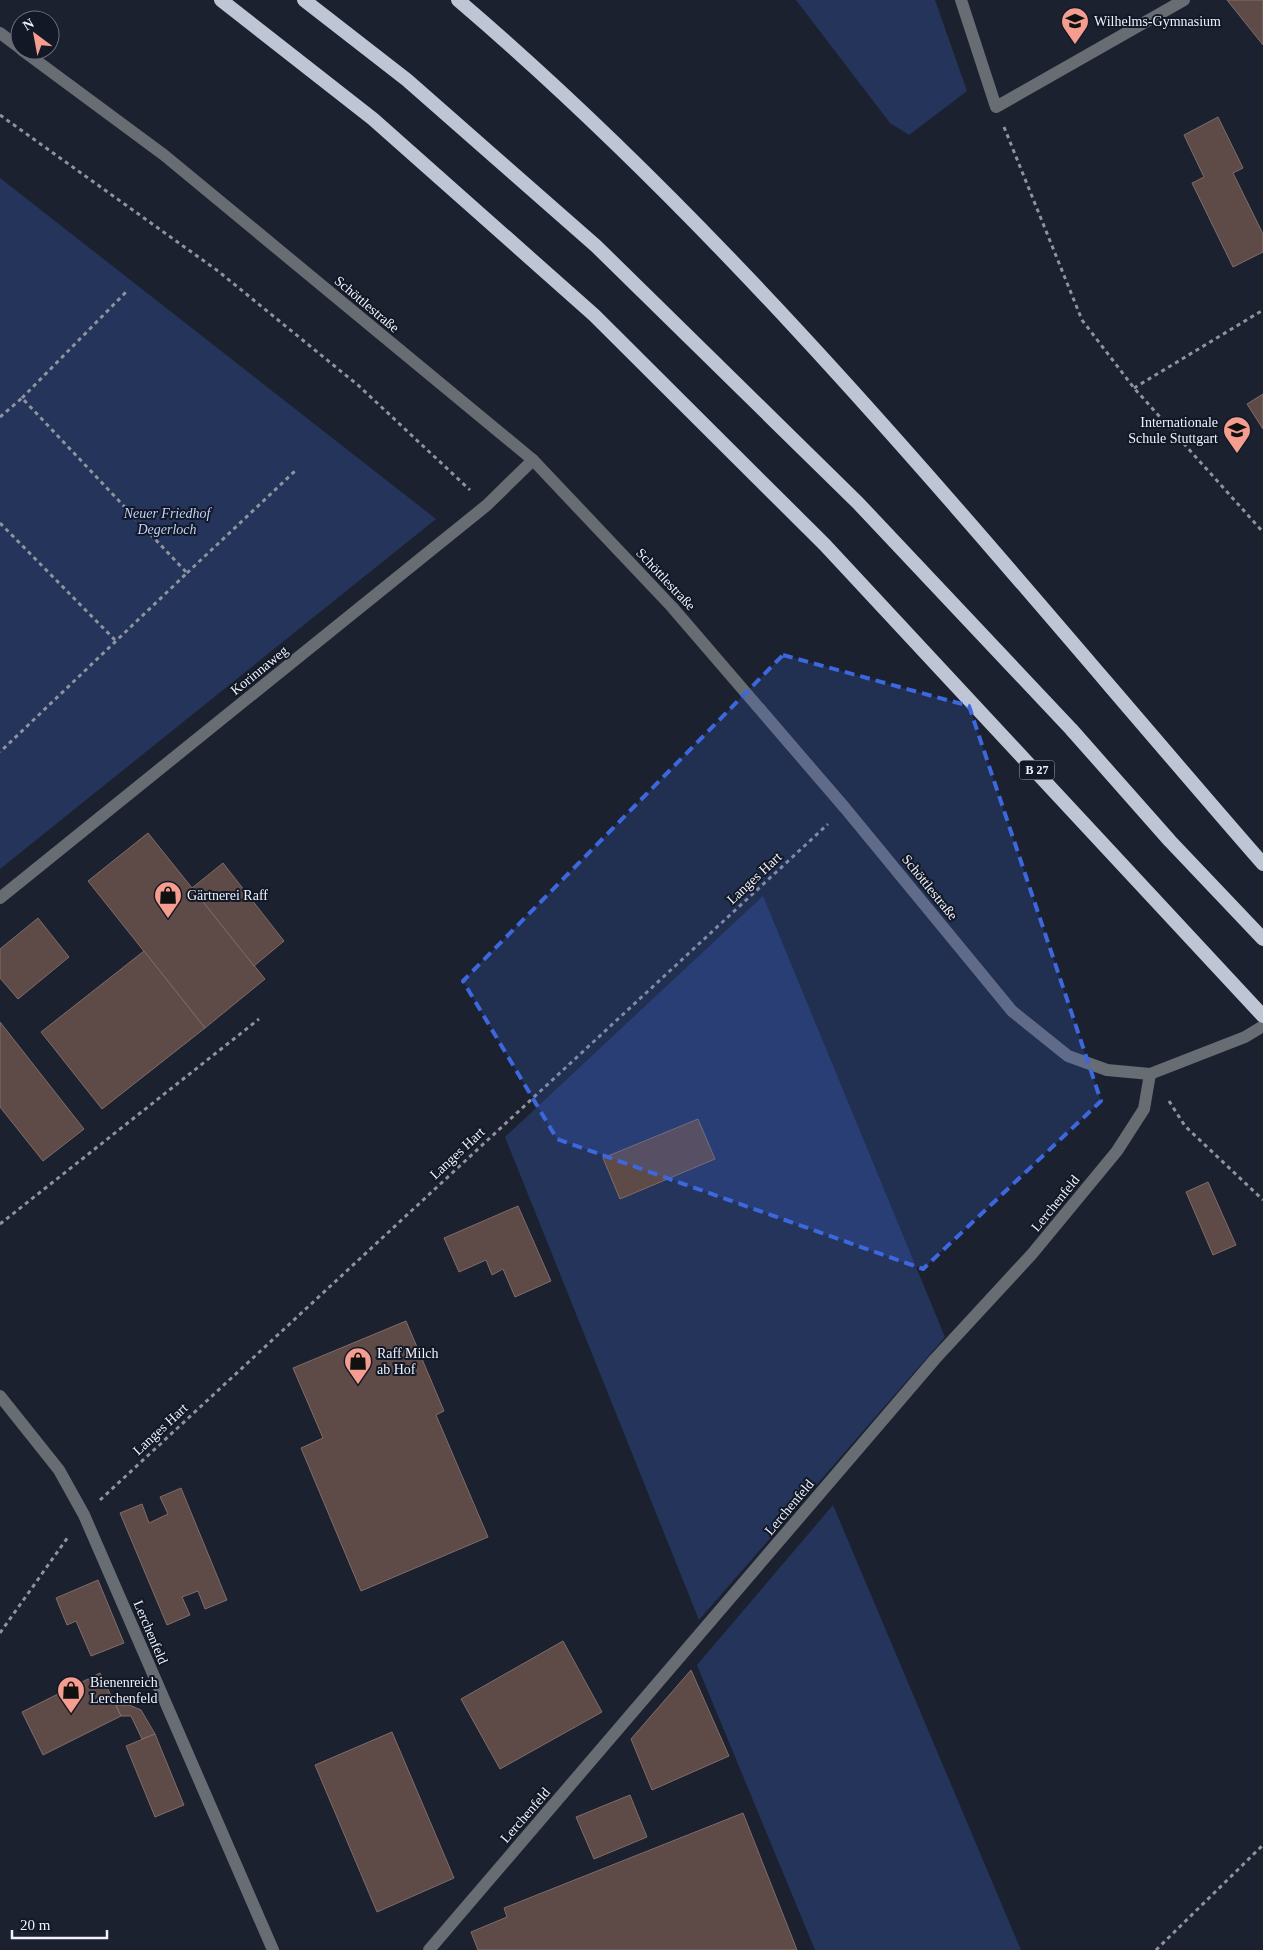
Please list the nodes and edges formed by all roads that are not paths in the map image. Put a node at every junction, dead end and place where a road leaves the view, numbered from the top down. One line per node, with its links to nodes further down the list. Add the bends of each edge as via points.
1 (221, 0): 11 (highway, B 27, via 373,120 594,315 825,545)
2 (304, 0): 10 (highway, via 407,80 596,246 858,503)
3 (458, 0): 8 (highway, via 623,150 776,308 1027,588)
4 (961, 0): 5 (street, via 996,107)
5 (1184, 0)
6 (36, 60): 7 (street, Schöttlestraße, via 164,156)
7 (532, 460): 9 (street, Korinnaweg, via 487,505); 13 (street, Schöttlestraße, via 672,607 845,808 1012,1011 1068,1056 1107,1070)
8 (1263, 864)
9 (0, 898)
10 (1263, 939)
11 (1263, 1016)
12 (1263, 1026): 13 (street, Schöttlestraße, via 1245,1037)
13 (1150, 1074): 16 (street, Lerchenfeld, via 1144,1109 1117,1151 1032,1254 935,1359)
14 (0, 1396): 15 (street, Lerchenfeld, via 59,1470 84,1515)
15 (273, 1950)
16 (429, 1950)

